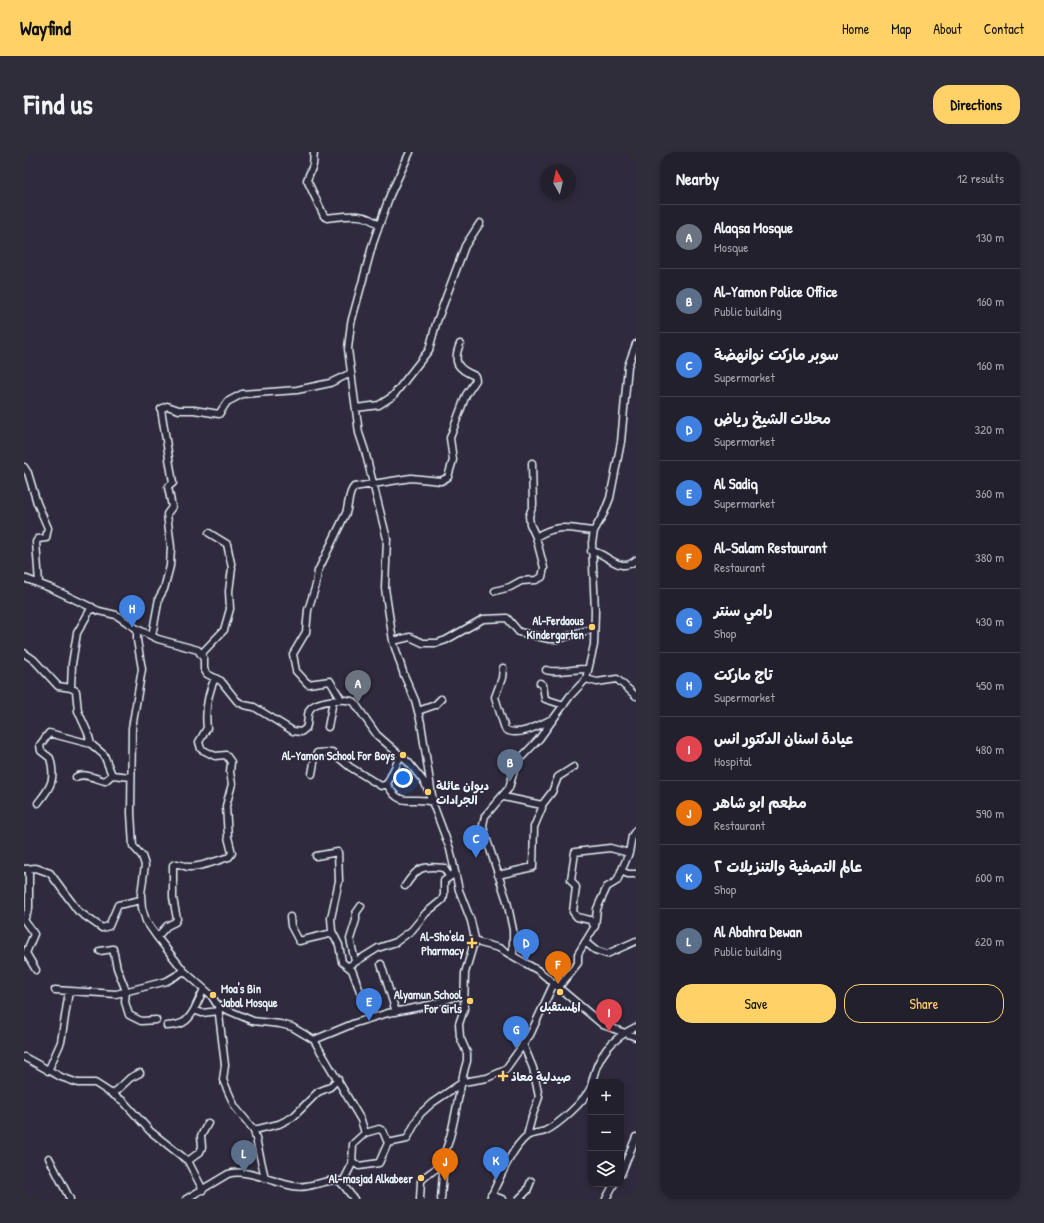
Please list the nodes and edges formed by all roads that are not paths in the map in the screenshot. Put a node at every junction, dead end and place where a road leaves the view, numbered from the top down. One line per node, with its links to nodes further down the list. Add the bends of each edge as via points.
1 (314, 152): 4 (street, via 312,169 307,180 324,216 364,216)
2 (410, 152): 4 (street)
3 (480, 223): 8 (street, via 465,246 429,350 393,396 379,405)
4 (379, 226): 7 (street, via 349,330)
5 (460, 344): 11 (street, via 456,355 458,366 476,379 466,395 450,438 452,460 448,477 441,481 411,478)
6 (636, 344): 12 (street, via 628,366 621,442 610,498)
7 (351, 374): 8 (street); 23 (street, via 330,383 297,390 242,394 227,402 219,414 179,410 166,406 160,409 172,484 168,487 172,507 167,514 171,554 169,573 159,598)
8 (356, 408): 11 (street, via 359,433)
9 (532, 463): 14 (street, via 533,505 529,516)
10 (24, 467): 18 (street, via 49,530 46,538 38,539 36,542)
11 (374, 484): 24 (street, via 387,539 385,588); 35 (street, via 350,491 346,513 318,571 308,610 306,632 293,654 296,671 304,682 311,684 330,681)
12 (594, 531): 14 (street, via 553,528); 15 (street)
13 (209, 533): 26 (street, via 227,544 232,568 230,609 224,630)
14 (536, 537): 19 (street, via 544,568 543,576 536,580 521,581 510,588)
15 (591, 551): 16 (street, via 600,553 620,565 628,565); 22 (street)
16 (636, 560)
17 (24, 578): 18 (street)
18 (38, 583): 20 (street)
19 (495, 592)
20 (92, 607): 21 (street, via 116,615); 33 (street, via 77,634)
21 (137, 629): 23 (street); 48 (street, via 136,640 142,669 132,728)
22 (594, 629): 24 (street, via 560,639 549,639 519,632 507,618 487,618 437,643 423,643 410,637); 28 (street, via 594,649)
23 (152, 636): 26 (street, via 169,643 194,648)
24 (393, 641): 39 (street)
25 (24, 653): 33 (street, via 58,686)
26 (202, 653): 30 (street, via 206,672)
27 (503, 668): 40 (street, via 495,698 505,729 514,732 534,728)
28 (588, 669): 29 (street, via 551,672); 31 (street)
29 (546, 670)
30 (215, 678): 37 (street, via 221,680 237,701 254,707 296,732 306,728 308,712 314,705); 68 (street, via 205,714 207,728 199,742 201,749 215,756 226,755 231,762 232,784 226,806 232,853 229,857 196,866 173,865 173,898 177,919)
31 (586, 679): 34 (street, via 597,682 617,679); 38 (street)
32 (540, 683): 38 (street, via 543,685 547,701)
33 (71, 688): 42 (street, via 76,692 78,711)
34 (636, 696)
35 (341, 699): 37 (street); 43 (street, via 356,703 378,735)
36 (441, 699): 39 (street, via 435,705)
37 (333, 701): 41 (street)
38 (564, 705): 40 (street)
39 (418, 711): 51 (street)
40 (553, 719): 50 (street, via 539,739 516,763 511,784)
41 (328, 727)
42 (91, 744): 46 (street, via 104,755); 52 (street, via 49,733 40,745 41,751 50,758 53,778)
43 (401, 756): 49 (street); 51 (street, via 425,783)
44 (574, 767): 53 (street, via 558,777)
45 (312, 774): 49 (street, via 317,753 332,752 375,783 381,786)
46 (112, 775): 47 (street, via 105,781 81,774); 48 (street)
47 (76, 777)
48 (131, 777): 63 (street, via 132,843 145,865)
49 (387, 784): 51 (street, via 392,794 404,801)
50 (504, 797): 53 (street); 61 (street, via 487,814 483,825)
51 (433, 802): 59 (street, via 450,849)
52 (38, 803)
53 (542, 806): 61 (street, via 534,827 533,867)
54 (636, 830): 55 (street, via 632,836)
55 (629, 853): 58 (street); 66 (street, via 610,848 575,852 571,880 576,887 573,912 577,917 590,920)
56 (316, 856): 67 (street, via 338,852 339,881 331,918)
57 (27, 869): 63 (street, via 36,868 50,873 78,911 102,928 109,926 118,905); 77 (street, via 29,908 24,920 34,934 26,953)
58 (620, 871): 60 (street); 66 (street, via 616,880 607,887 600,902)
59 (452, 874): 62 (street, via 444,868 424,867 414,872); 69 (street, via 471,921); 74 (street, via 444,880 442,900 426,913 412,930 396,942 378,948)
60 (636, 874)
61 (498, 875): 73 (street, via 513,930)
62 (405, 886)
63 (141, 900): 68 (street, via 144,917)
64 (361, 906): 74 (street, via 356,913 350,938)
65 (290, 918): 67 (street, via 299,941)
66 (596, 926): 71 (street)
67 (333, 933): 76 (street, via 342,962)
68 (157, 937): 78 (street)
69 (475, 939): 73 (street); 84 (street, via 464,973)
70 (636, 941): 71 (street, via 607,954 595,950)
71 (585, 942): 79 (street, via 578,954 578,963)
72 (100, 951): 82 (street, via 113,949)
73 (513, 956): 79 (street)
74 (355, 961): 76 (street)
75 (381, 964): 87 (street)
76 (348, 966): 88 (street, via 352,970)
77 (36, 970)
78 (184, 971): 80 (street); 82 (street, via 167,981)
79 (557, 985): 92 (street, via 600,1024); 95 (street)
80 (204, 989): 85 (street, via 214,998); 86 (street)
81 (56, 990): 83 (street)
82 (126, 990): 83 (street, via 112,994); 89 (street, via 126,1007 130,1015 141,1021)
83 (70, 991): 97 (street, via 61,1042)
84 (464, 994): 87 (street); 101 (street, via 464,1009 459,1027 468,1059)
85 (218, 1009): 86 (street, via 202,1013); 94 (street, via 253,1021 292,1027); 105 (street, via 225,1065 223,1080 235,1107)
86 (194, 1010): 90 (street, via 188,1020 181,1025)
87 (396, 1012): 88 (street)
88 (370, 1018): 94 (street)
89 (156, 1020)
90 (167, 1026)
91 (636, 1027): 92 (street)
92 (625, 1032): 93 (street); 100 (street, via 614,1040 603,1054)
93 (636, 1037)
94 (314, 1040): 99 (street)
95 (523, 1044): 101 (street, via 505,1070 487,1078); 107 (street, via 539,1097)
96 (24, 1057): 97 (street)
97 (48, 1071): 103 (street, via 74,1082 95,1083)
98 (140, 1073): 103 (street, via 130,1078)
99 (338, 1079): 105 (street, via 330,1087 318,1092 293,1117 279,1124); 106 (street, via 362,1120)
100 (593, 1079)
101 (462, 1082): 109 (street, via 420,1114 407,1139); 112 (street)
102 (588, 1093): 107 (street, via 554,1126)
103 (113, 1094): 111 (street, via 123,1101 150,1131)
104 (208, 1123): 111 (street, via 201,1136 200,1152)
105 (254, 1130): 115 (street)
106 (365, 1133): 109 (street, via 379,1129 383,1131); 113 (street, via 353,1144)
107 (527, 1136): 120 (street, via 501,1173)
108 (636, 1137): 114 (street)
109 (388, 1143): 113 (street, via 379,1163 359,1166)
110 (49, 1158): 121 (street)
111 (188, 1161): 119 (street)
112 (441, 1161): 124 (street, via 435,1170 421,1181); 125 (street)
113 (352, 1162): 117 (street)
114 (624, 1167)
115 (265, 1178): 117 (street, via 297,1187 330,1180); 119 (street, via 231,1173)
116 (530, 1181): 127 (street, via 527,1191)
117 (342, 1184): 123 (street)
118 (612, 1187): 128 (street)
119 (202, 1190): 122 (street)
120 (490, 1197): 126 (street)
121 (70, 1199)
122 (186, 1199)
123 (354, 1199)
124 (420, 1199)
125 (441, 1199)
126 (502, 1199)
127 (519, 1199)
128 (606, 1199)

